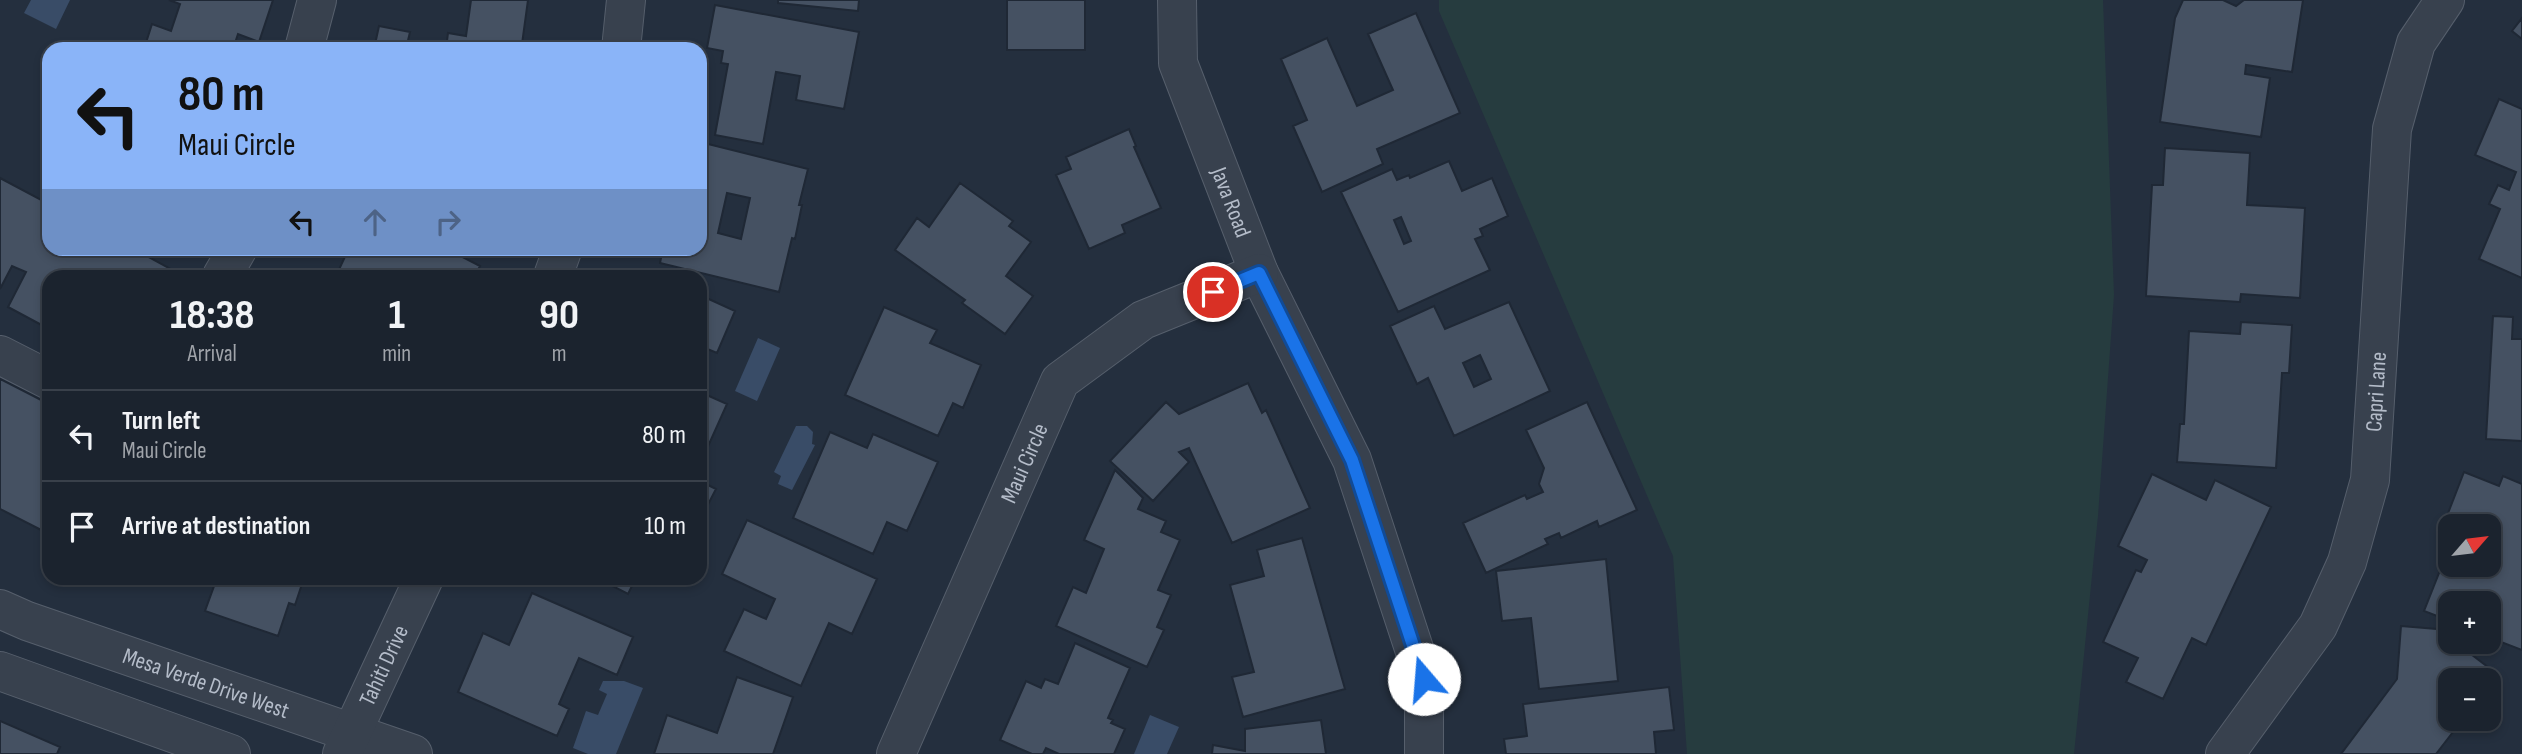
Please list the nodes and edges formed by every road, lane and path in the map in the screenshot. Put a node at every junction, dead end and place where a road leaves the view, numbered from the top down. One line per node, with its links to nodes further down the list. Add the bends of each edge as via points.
1 (317, 0): 5 (street)
2 (626, 0): 6 (street)
3 (1177, 0): 7 (street, Java Road, via 1178,63)
4 (2445, 0): 18 (street, Capri Lane, via 2416,43 2392,129 2370,480 2347,562 2318,626)
5 (306, 42)
6 (622, 42)
7 (1259, 273): 16 (street, Maui Circle, via 1143,320 1060,381); 17 (street, Java Road, via 1352,460 1424,679)
8 (0, 355): 9 (street)
9 (42, 376)
10 (422, 585): 13 (street, Tahiti Drive)
11 (0, 610): 13 (street, Mesa Verde Drive West)
12 (0, 671): 14 (street)
13 (348, 743): 15 (street, Mesa Verde Drive West)
14 (230, 754)
15 (413, 754)
16 (896, 754)
17 (1424, 754)
18 (2225, 754)

